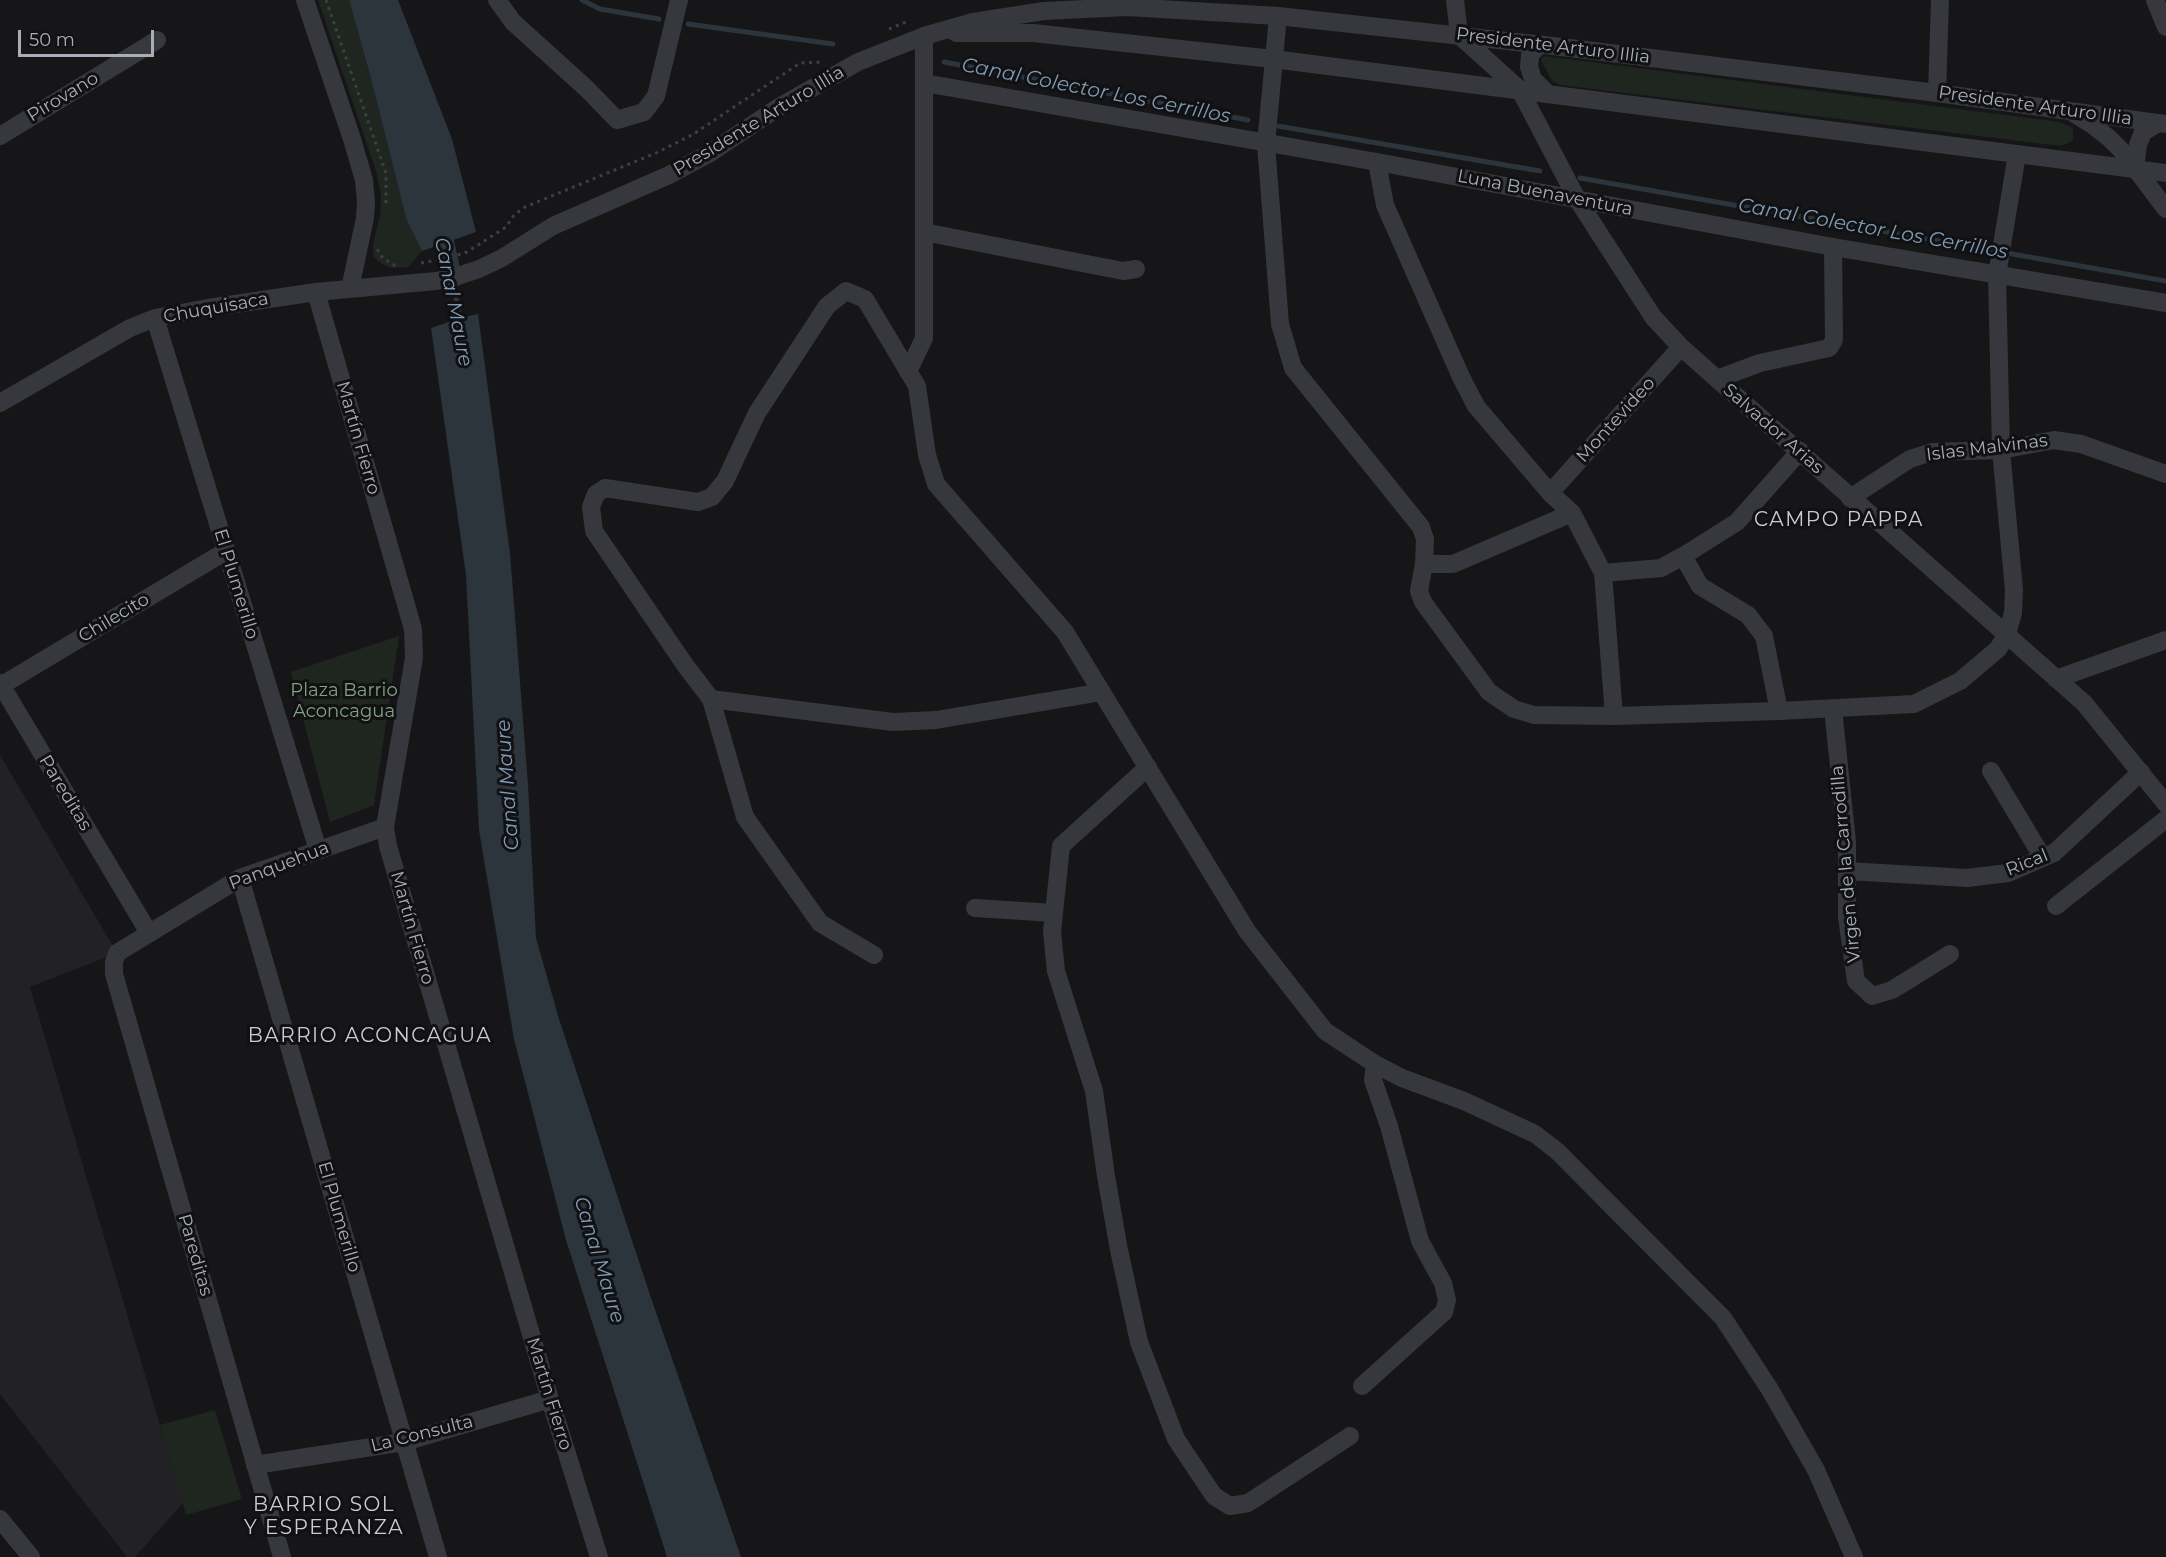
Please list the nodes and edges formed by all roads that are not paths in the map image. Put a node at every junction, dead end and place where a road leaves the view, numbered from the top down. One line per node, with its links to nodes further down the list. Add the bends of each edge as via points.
1 (304, 0): 33 (street, via 364,180 365,218)
2 (497, 0): 3 (street, via 513,21 616,120 645,112 656,96)
3 (678, 0)
4 (1455, 0): 10 (street)
5 (1940, 0): 16 (street)
6 (2155, 0): 8 (street)
7 (1278, 16): 9 (street, Presidente Arturo Illia, via 1127,7 1044,11 973,22); 10 (street, Presidente Arturo Illia); 13 (street)
8 (2166, 27)
9 (931, 35): 13 (street, Presidente Arturo Illia, via 1033,33); 14 (street); 32 (street, Presidente Arturo Illia, via 858,62 669,175 553,226 490,265)
10 (1459, 35): 12 (street, Presidente Arturo Illia); 15 (street, Salvador Arias)
11 (157, 40): 20 (street, Pirovano)
12 (1540, 44): 16 (street, Presidente Arturo Illia); 17 (street, via 1530,55 1529,67 1533,79)
13 (1273, 59): 15 (street, Presidente Arturo Illia); 21 (street)
14 (924, 83): 21 (street, Luna Buenaventura); 28 (street)
15 (1520, 90): 17 (street, Presidente Arturo Illia); 26 (street, Salvador Arias)
16 (1937, 93): 18 (street, Presidente Arturo Illia)
17 (1548, 94): 22 (street, Presidente Arturo Illia)
18 (2068, 111): 19 (street, Presidente Arturo Illia); 24 (street, via 2109,138)
19 (2162, 124): 24 (street, via 2144,132)
20 (0, 136)
21 (1266, 144): 23 (street, Luna Buenaventura); 49 (street, via 1280,324 1293,368 1421,527 1425,539)
22 (2017, 154): 24 (street, Presidente Arturo Illia); 31 (street)
23 (1377, 162): 26 (street, Luna Buenaventura); 44 (street, via 1384,205 1476,406)
24 (2135, 169): 25 (street, Presidente Arturo Illia); 27 (street)
25 (2166, 173)
26 (1577, 199): 29 (street, Luna Buenaventura); 37 (street, Salvador Arias, via 1653,317)
27 (2166, 209)
28 (924, 232): 30 (street, via 1123,271); 38 (street, via 924,338)
29 (1833, 247): 31 (street, Luna Buenaventura); 39 (street, via 1834,340 1829,348 1760,363)
30 (1136, 269)
31 (1998, 271): 35 (street, Luna Buenaventura); 41 (street)
32 (452, 278): 33 (street, Chuquisaca)
33 (350, 289): 34 (street, Chuquisaca)
34 (316, 292): 36 (street, Chuquisaca); 65 (street, Martín Fierro, via 413,628 414,658)
35 (2166, 303)
36 (155, 318): 40 (street, Chuquisaca, via 130,328); 47 (street, El Plumerillo)
37 (1681, 347): 39 (street, Salvador Arias); 44 (street, Montevideo)
38 (908, 372): 55 (street, via 917,386 927,455 936,484 1065,632); 56 (street, via 865,299 846,291 827,306 757,413 725,481 712,497 698,502 605,488 596,494 591,507 594,531)
39 (1717, 379): 42 (street, Salvador Arias)
40 (0, 403)
41 (2001, 450): 43 (street, Islas Malvinas, via 2054,440 2082,444); 45 (street, Islas Malvinas, via 1932,452 1910,459); 51 (street, via 2014,590)
42 (1800, 451): 45 (street, Salvador Arias); 48 (street, via 1737,522)
43 (2166, 474)
44 (1551, 493): 46 (street)
45 (1850, 498): 51 (street, Salvador Arias)
46 (1572, 513): 49 (street, via 1453,564); 50 (street)
47 (226, 551): 54 (street, Chilecito); 66 (street, El Plumerillo)
48 (1683, 556): 50 (street, via 1661,568); 58 (street, via 1700,586 1748,615 1764,636)
49 (1424, 564): 59 (street, via 1419,591 1423,602 1489,692 1514,709 1534,715)
50 (1603, 573): 59 (street)
51 (2007, 634): 53 (street, Salvador Arias); 57 (street, via 1998,649 1959,681 1914,704)
52 (2166, 640): 53 (street)
53 (2056, 679): 62 (street, Salvador Arias, via 2084,703)
54 (1, 684): 73 (street, Pareditas)
55 (1102, 692): 56 (street, via 936,720 893,722); 60 (street)
56 (711, 699): 76 (street, via 745,817 820,923)
57 (1833, 709): 58 (street); 68 (street, Virgen de la Carrodilla, via 1847,842)
58 (1779, 711): 59 (street)
59 (1614, 716)
60 (1148, 767): 72 (street, via 1061,846); 77 (street, via 1247,931 1324,1031)
61 (1991, 771): 67 (street)
62 (2141, 772): 63 (street, Salvador Arias); 67 (street, Rical, via 2054,853)
63 (2166, 804)
64 (2166, 819): 70 (street)
65 (386, 827): 66 (street, Panquehua); 79 (street, Martín Fierro, via 388,846)
66 (318, 850): 69 (street, Panquehua)
67 (2043, 858): 68 (street, Rical, via 2008,873 1967,878)
68 (1846, 870): 75 (street, Virgen de la Carrodilla, via 1847,917 1856,981 1872,996 1892,990)
69 (240, 878): 73 (street, Panquehua); 81 (street, El Plumerillo)
70 (2056, 906)
71 (975, 908): 72 (street)
72 (1054, 914): 80 (street, via 1056,971 1094,1090 1117,1239 1139,1342 1176,1439 1214,1496 1230,1506 1248,1503)
73 (149, 933): 74 (street, Panquehua)
74 (117, 953): 82 (street, Pareditas, via 114,974)
75 (1950, 954)
76 (874, 955)
77 (1375, 1064): 78 (street, via 1373,1080 1420,1241 1443,1283 1447,1300 1444,1312); 88 (street, via 1535,1134 1557,1151 1723,1318 1816,1470)
78 (1362, 1386)
79 (550, 1399): 81 (street, La Consulta); 87 (street, Martín Fierro)
80 (1350, 1436)
81 (404, 1442): 82 (street, La Consulta); 86 (street, El Plumerillo)
82 (255, 1465): 85 (street, Pareditas)
83 (0, 1519): 84 (street)
84 (31, 1557)
85 (282, 1557)
86 (438, 1557)
87 (598, 1557)
88 (1854, 1557)

